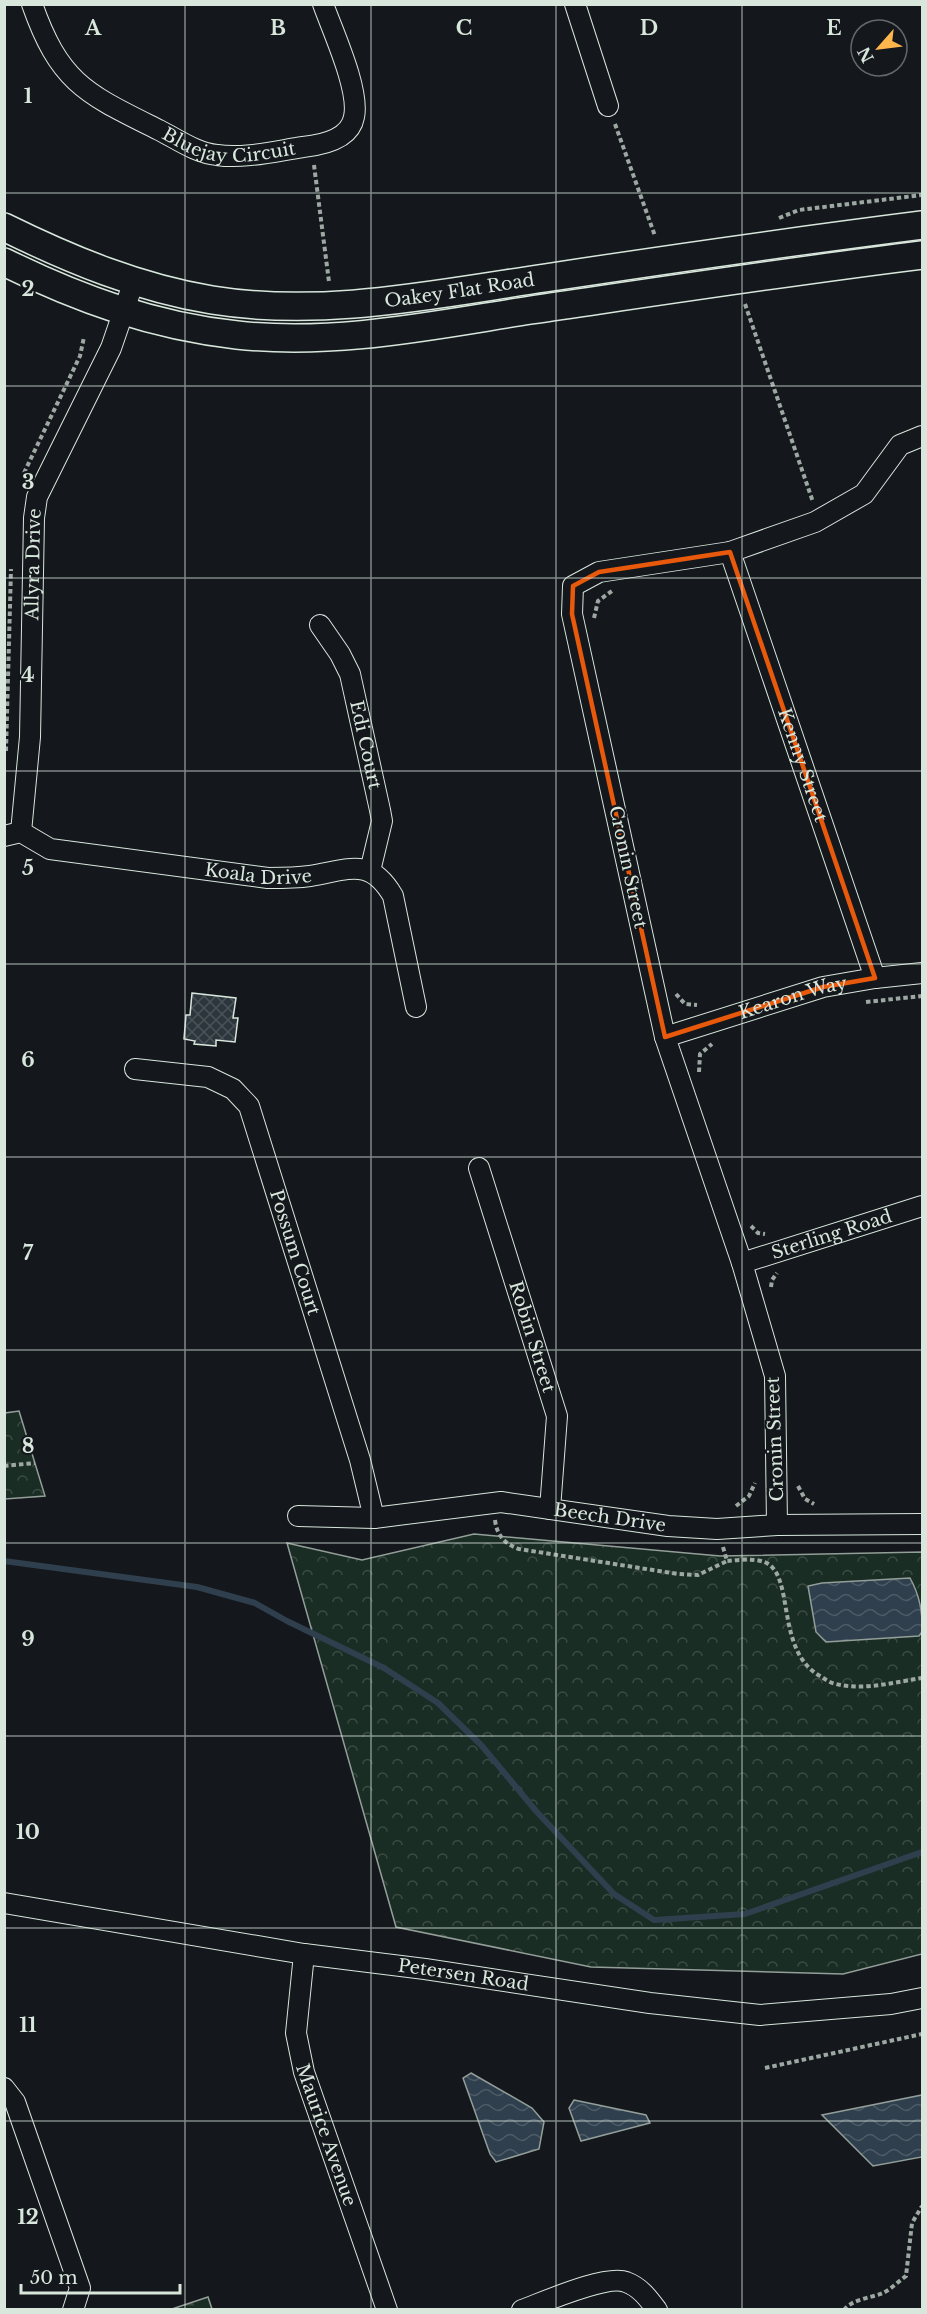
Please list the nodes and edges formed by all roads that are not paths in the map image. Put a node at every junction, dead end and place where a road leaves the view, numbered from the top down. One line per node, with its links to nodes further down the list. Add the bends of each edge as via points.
1 (32, 4): 2 (street, Bluejay Circuit, via 45,41 57,60 88,92 195,148 233,156 312,146 348,131 356,105 353,88)
2 (323, 4)
3 (575, 4): 4 (street)
4 (608, 106)
5 (922, 225): 9 (main road, Oakey Flat Road, via 351,304 252,304 172,292)
6 (4, 227): 9 (main road, Oakey Flat Road, via 84,264)
7 (922, 255): 10 (main road, Oakey Flat Road, via 340,337 235,335)
8 (4, 262): 10 (main road, Oakey Flat Road)
9 (134, 281): 10 (street, Allyra Drive)
10 (125, 313): 14 (street, Allyra Drive, via 37,497 30,737)
11 (922, 436): 12 (street, Cronin Street, via 900,445 864,494 816,522)
12 (730, 552): 17 (street, Kenny Street); 19 (street, Cronin Street, via 599,572 573,586 572,614)
13 (320, 625): 15 (street, Edi Court, via 350,674 380,810 382,821)
14 (13, 834): 15 (street, Koala Drive, via 50,849 258,877 293,878 356,868)
15 (370, 871): 18 (street, via 384,881 393,896)
16 (922, 973): 17 (street, Kearon Way)
17 (875, 978): 19 (street, Kearon Way, via 823,987)
18 (416, 1007)
19 (665, 1037): 23 (street, Cronin Street)
20 (135, 1069): 26 (street, Possum Court, via 208,1077 233,1089 249,1106 356,1448)
21 (479, 1168): 24 (street, Robin Street, via 556,1416)
22 (922, 1206): 23 (street, Sterling Road)
23 (742, 1263): 28 (street, Cronin Street, via 775,1376)
24 (550, 1509): 26 (street, Beech Drive, via 501,1502); 28 (street, Beech Drive, via 668,1526 717,1529)
25 (298, 1516): 26 (street, Beech Drive)
26 (374, 1518)
27 (922, 1524): 28 (street, Beech Drive)
28 (777, 1525)
29 (4, 1903): 30 (street, Petersen Road)
30 (304, 1954): 31 (street, Petersen Road, via 760,2015); 34 (street, Maurice Avenue, via 296,2033 304,2072)
31 (922, 1998)
32 (4, 2088): 33 (street, via 15,2102 80,2288)
33 (74, 2310)
34 (387, 2310)
35 (522, 2310): 36 (street, via 608,2280 634,2286)
36 (657, 2310)

